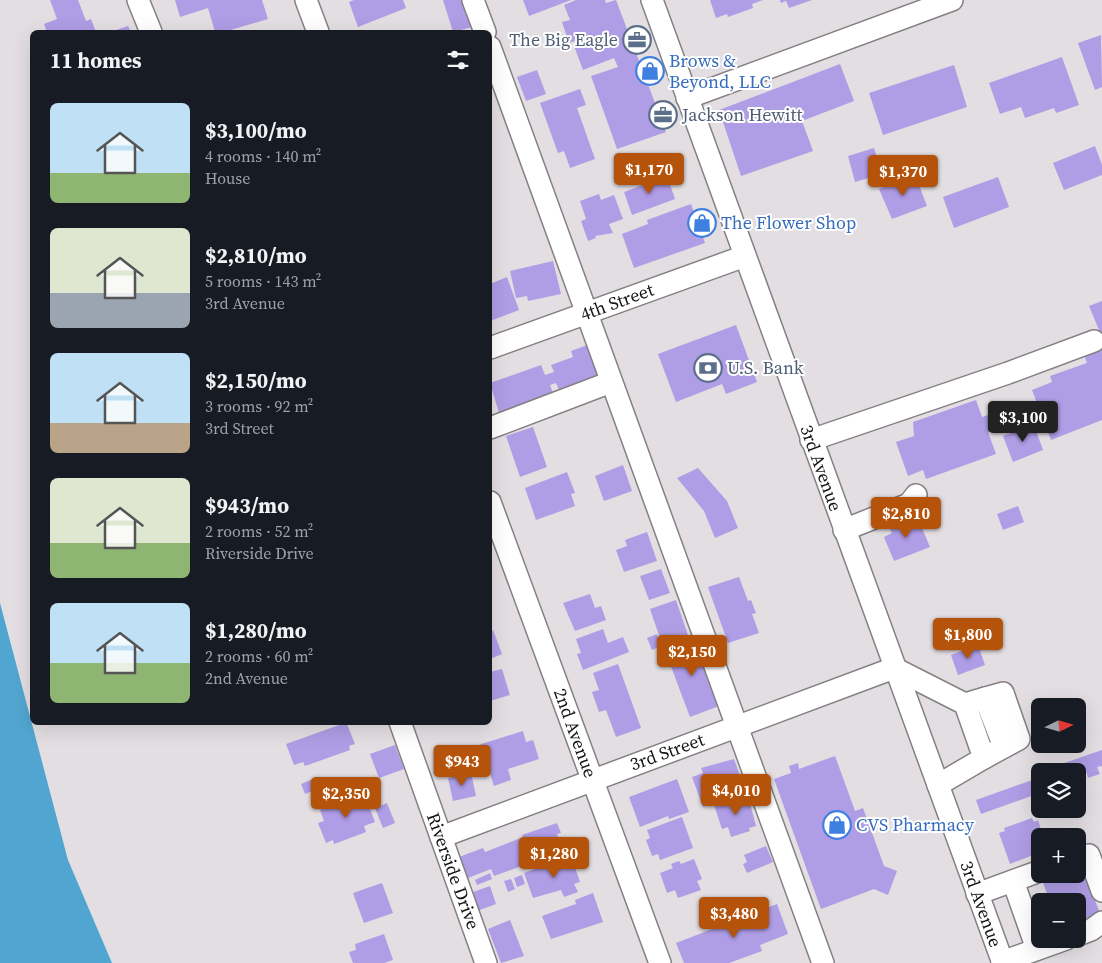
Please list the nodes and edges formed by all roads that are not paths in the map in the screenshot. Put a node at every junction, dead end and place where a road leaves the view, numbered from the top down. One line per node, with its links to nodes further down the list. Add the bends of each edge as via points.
1 (138, 0): 6 (street)
2 (306, 0): 7 (street)
3 (473, 0): 8 (street)
4 (652, 0): 10 (street, 3rd Avenue)
5 (952, 0): 10 (street)
6 (150, 30)
7 (317, 30)
8 (484, 30)
9 (492, 53): 12 (street)
10 (688, 98): 11 (street, 3rd Avenue)
11 (744, 256): 12 (street, 4th Street); 17 (street, 3rd Avenue)
12 (585, 314): 14 (street, 4th Street); 15 (street)
13 (1094, 341): 17 (street)
14 (492, 347)
15 (611, 382): 16 (street); 24 (street)
16 (492, 427)
17 (811, 440): 20 (street, 3rd Avenue)
18 (916, 495): 20 (street, via 909,504)
19 (492, 507): 26 (street, 2nd Avenue)
20 (844, 530): 21 (street, 3rd Avenue)
21 (894, 668): 22 (street); 24 (street, 3rd Street); 27 (street, 3rd Avenue)
22 (975, 701): 25 (street); 25 (street, via 1004,747)
23 (401, 725): 28 (street, Riverside Drive)
24 (737, 726): 26 (street, 3rd Street); 40 (street)
25 (984, 758): 27 (street)
26 (592, 780): 28 (street, 3rd Street); 39 (street, 2nd Avenue)
27 (938, 785): 33 (street, 3rd Avenue)
28 (441, 837): 38 (street, Riverside Drive)
29 (1086, 856): 32 (street, via 1089,855)
30 (1031, 875): 31 (street)
31 (1013, 881): 33 (street); 36 (street)
32 (1102, 891)
33 (977, 894): 37 (street, 3rd Avenue)
34 (1102, 922): 35 (street)
35 (1086, 932)
36 (1038, 949): 37 (street)
37 (1003, 962)
38 (486, 963)
39 (660, 963)
40 (823, 963)

